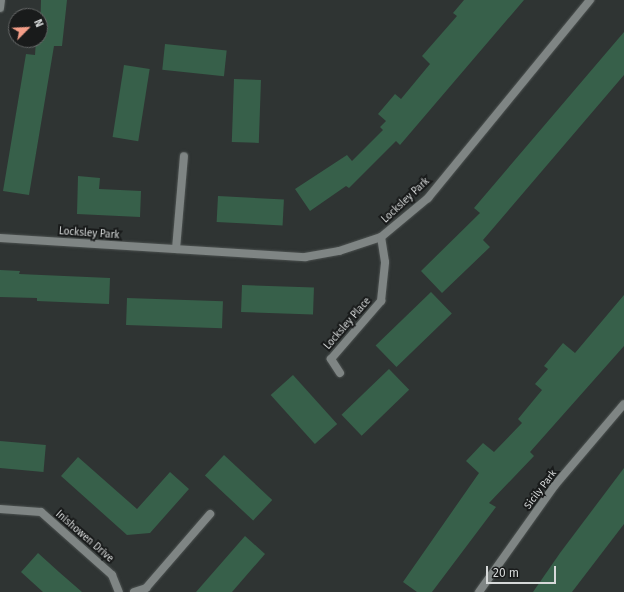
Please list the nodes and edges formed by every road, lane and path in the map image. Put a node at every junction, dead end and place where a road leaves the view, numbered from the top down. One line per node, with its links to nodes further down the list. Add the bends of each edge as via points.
1 (1, 0): 3 (street)
2 (590, 0): 5 (street, Locksley Park, via 428,198)
3 (0, 8)
4 (184, 156): 7 (street)
5 (381, 237): 7 (street, Locksley Park, via 339,251 305,257); 8 (street, Locksley Place, via 385,262 381,301 331,359)
6 (0, 238): 7 (street, Locksley Park)
7 (176, 249)
8 (340, 373)
9 (624, 404): 14 (street, Sicily Park, via 555,485)
10 (0, 509): 12 (street, Inishowen Drive, via 41,512 112,575)
11 (210, 514): 13 (street, via 146,588)
12 (119, 592)
13 (134, 592)
14 (479, 592)

